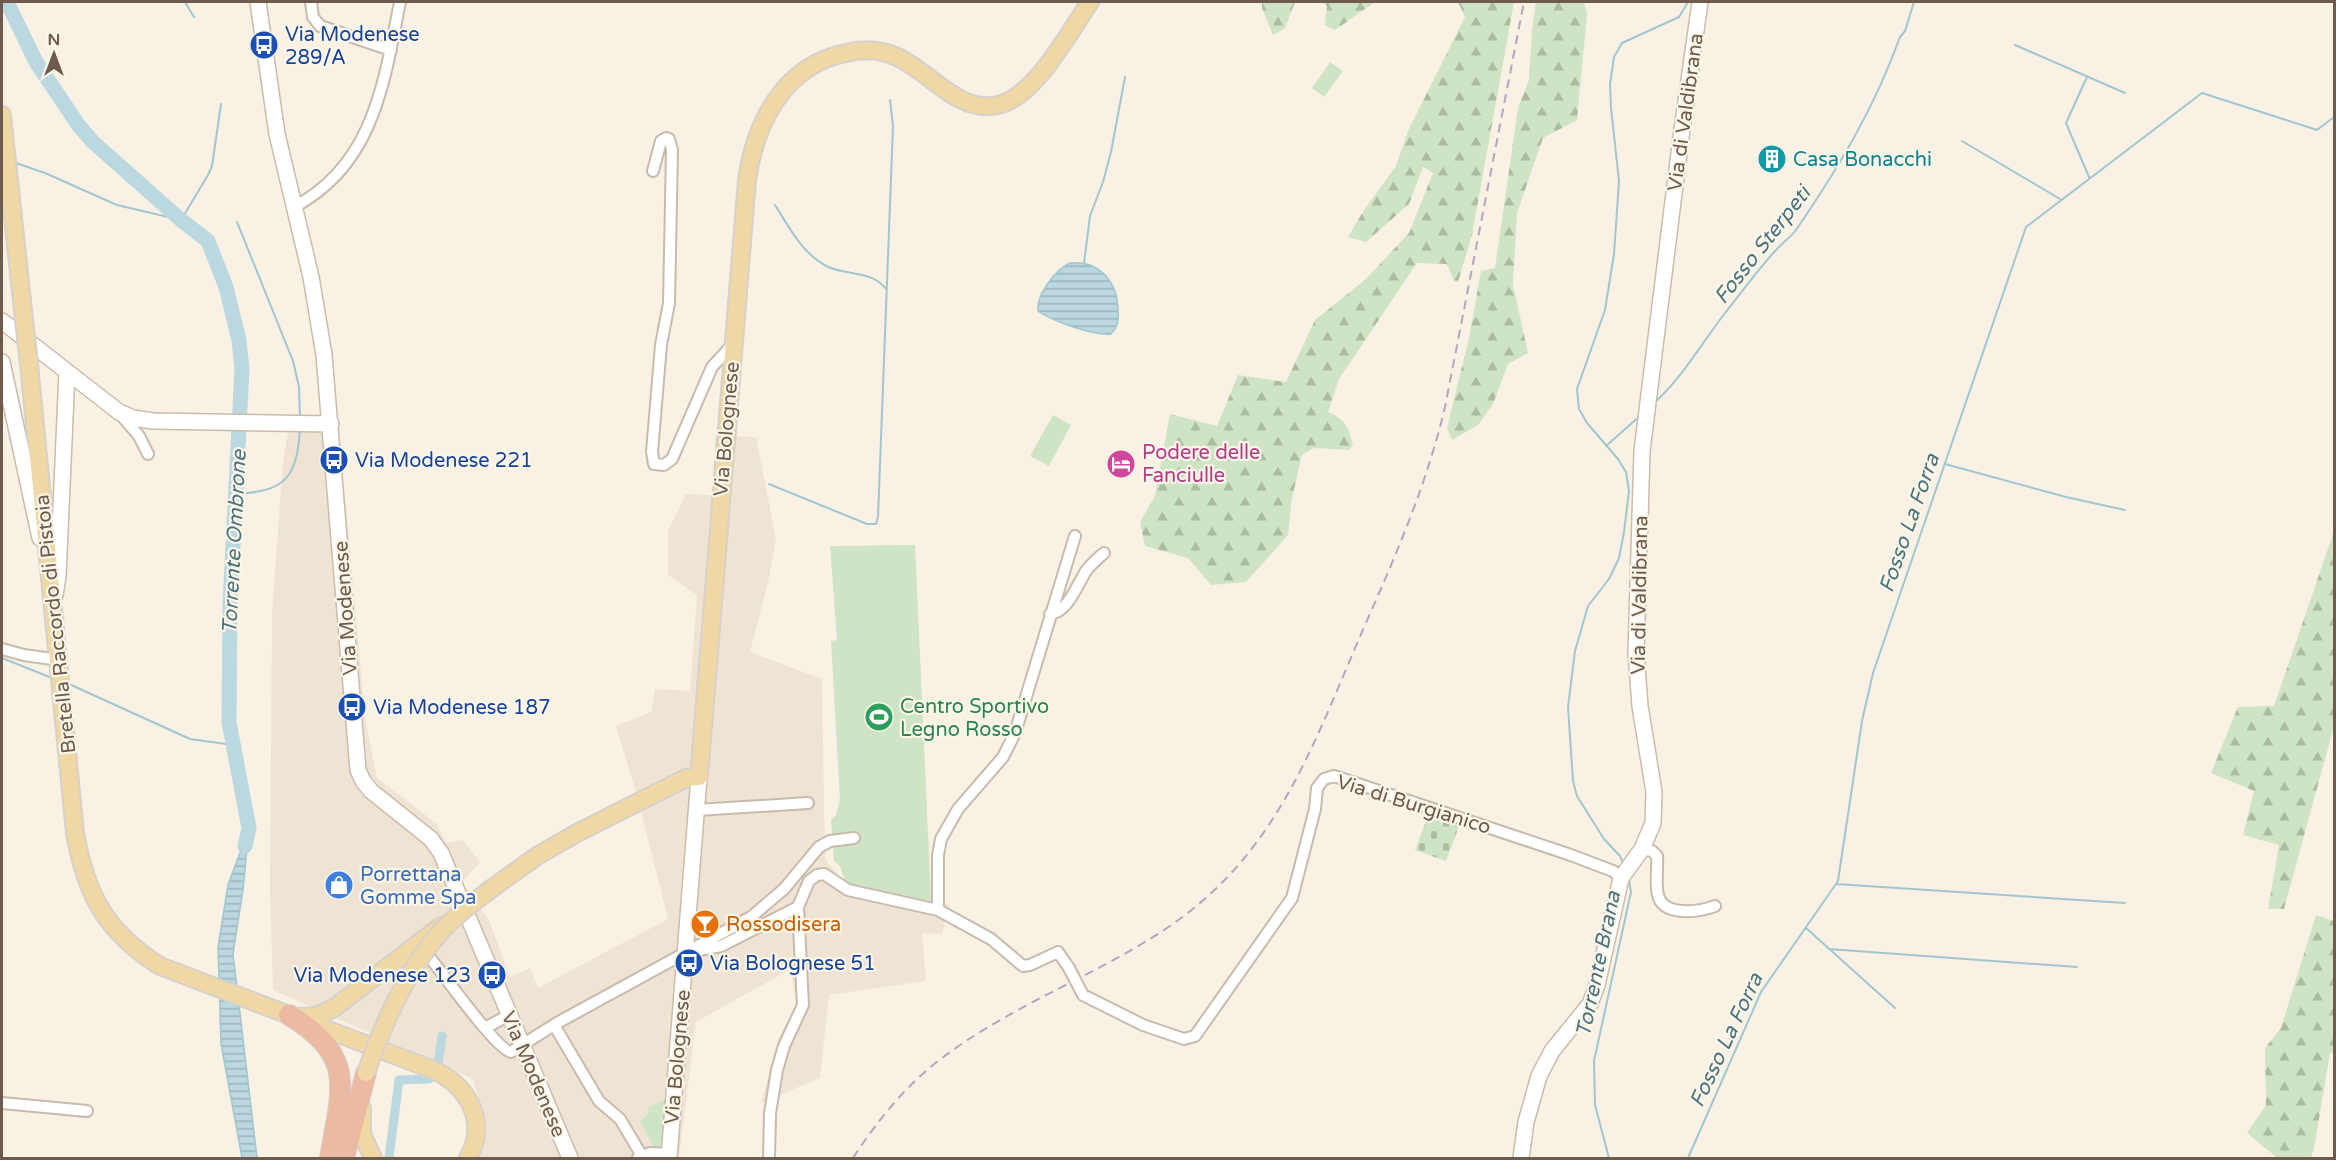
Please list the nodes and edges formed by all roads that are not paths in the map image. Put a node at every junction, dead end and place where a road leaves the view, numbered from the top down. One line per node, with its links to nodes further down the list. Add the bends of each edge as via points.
1 (258, 2): 9 (street, Via Modenese, via 275,124)
2 (311, 2): 6 (street, via 313,18 320,26)
3 (400, 2): 6 (street)
4 (1090, 2): 11 (main road, Via Bolognese, via 1037,78 1022,93 1000,105 966,103 904,60 868,50 819,61 790,82 765,117 749,165)
5 (1700, 2): 28 (street, Via di Valdibrana, via 1642,451 1636,653 1654,806 1650,834)
6 (391, 50): 9 (street, via 378,103 358,146 328,185)
7 (2, 114): 10 (main road, Bretella Raccordo di Pistoia, via 12,201)
8 (653, 171): 11 (street, via 661,141 669,139 669,303 661,345 654,464 664,465 672,459 712,366)
9 (294, 207): 15 (street, Via Modenese, via 311,277)
10 (10, 325): 13 (street); 19 (main road, Bretella Raccordo di Pistoia, bridge, via 29,364)
11 (733, 344): 24 (main road, Via Bolognese)
12 (2, 362): 19 (street)
13 (67, 372): 14 (street); 20 (street)
14 (119, 412): 15 (street, via 164,422); 16 (street)
15 (331, 424): 37 (street, Via Modenese, via 358,770 371,791 438,848)
16 (148, 454)
17 (1075, 536): 21 (street)
18 (1104, 553): 21 (street, via 1087,569 1058,612)
19 (50, 567): 20 (main road, Bretella Raccordo di Pistoia)
20 (54, 601): 23 (main road, Bretella Raccordo di Pistoia)
21 (1050, 614): 32 (street, via 1007,750 958,809 941,839)
22 (2, 649): 23 (street)
23 (59, 660): 36 (main road, Bretella Raccordo di Pistoia, via 75,833 84,877 105,917 126,941 160,966)
24 (699, 777): 26 (street, Via Bolognese); 33 (main road, bridge, via 686,778 559,843 490,889)
25 (808, 802): 26 (street)
26 (697, 810): 34 (street, Via Bolognese)
27 (854, 838): 34 (street, via 819,847 784,889 758,912)
28 (1637, 855): 29 (street, Via di Valdibrana); 30 (street, via 1652,851 1657,856 1661,902 1677,911)
29 (1622, 876): 32 (street, Via di Burgianico, bridge, via 1568,854 1334,776 1324,779 1317,788 1292,898 1195,1036 1184,1039 1143,1025 1083,995 1058,952 1023,966 991,939); 52 (street, Via di Valdibrana, via 1597,985 1590,1004 1552,1051 1539,1076)
30 (1714, 906)
31 (798, 907): 32 (street, Via di Burgianico, via 808,881 821,874 848,890); 34 (street, via 721,946); 51 (street, Via di Burgianico, via 803,1005 777,1070 770,1113)
32 (938, 910)
33 (458, 916): 36 (main road, bridge, via 338,1005 304,1018); 41 (main road, bridge, via 438,935 413,971 387,1019)
34 (686, 952): 38 (street); 44 (street, Via Bolognese)
35 (431, 959): 39 (street)
36 (289, 1015): 46 (highway, via 324,1041 338,1068 340,1089); 49 (main road, Bretella Raccordo di Pistoia, via 451,1080 469,1100 475,1115 474,1144)
37 (509, 1015): 39 (street); 40 (street, Via Modenese)
38 (554, 1025): 40 (street); 45 (street, via 599,1101 620,1119)
39 (485, 1028): 40 (street, via 507,1051)
40 (523, 1046): 50 (street, Via Modenese)
41 (366, 1073): 47 (highway); 48 (main road, via 361,1129)
42 (2, 1103): 43 (street)
43 (87, 1111)
44 (669, 1156): 45 (street, via 650,1153)
45 (640, 1157)
46 (330, 1158)
47 (344, 1158)
48 (373, 1158)
49 (468, 1158)
50 (570, 1158)
51 (769, 1158)
52 (1521, 1158)

